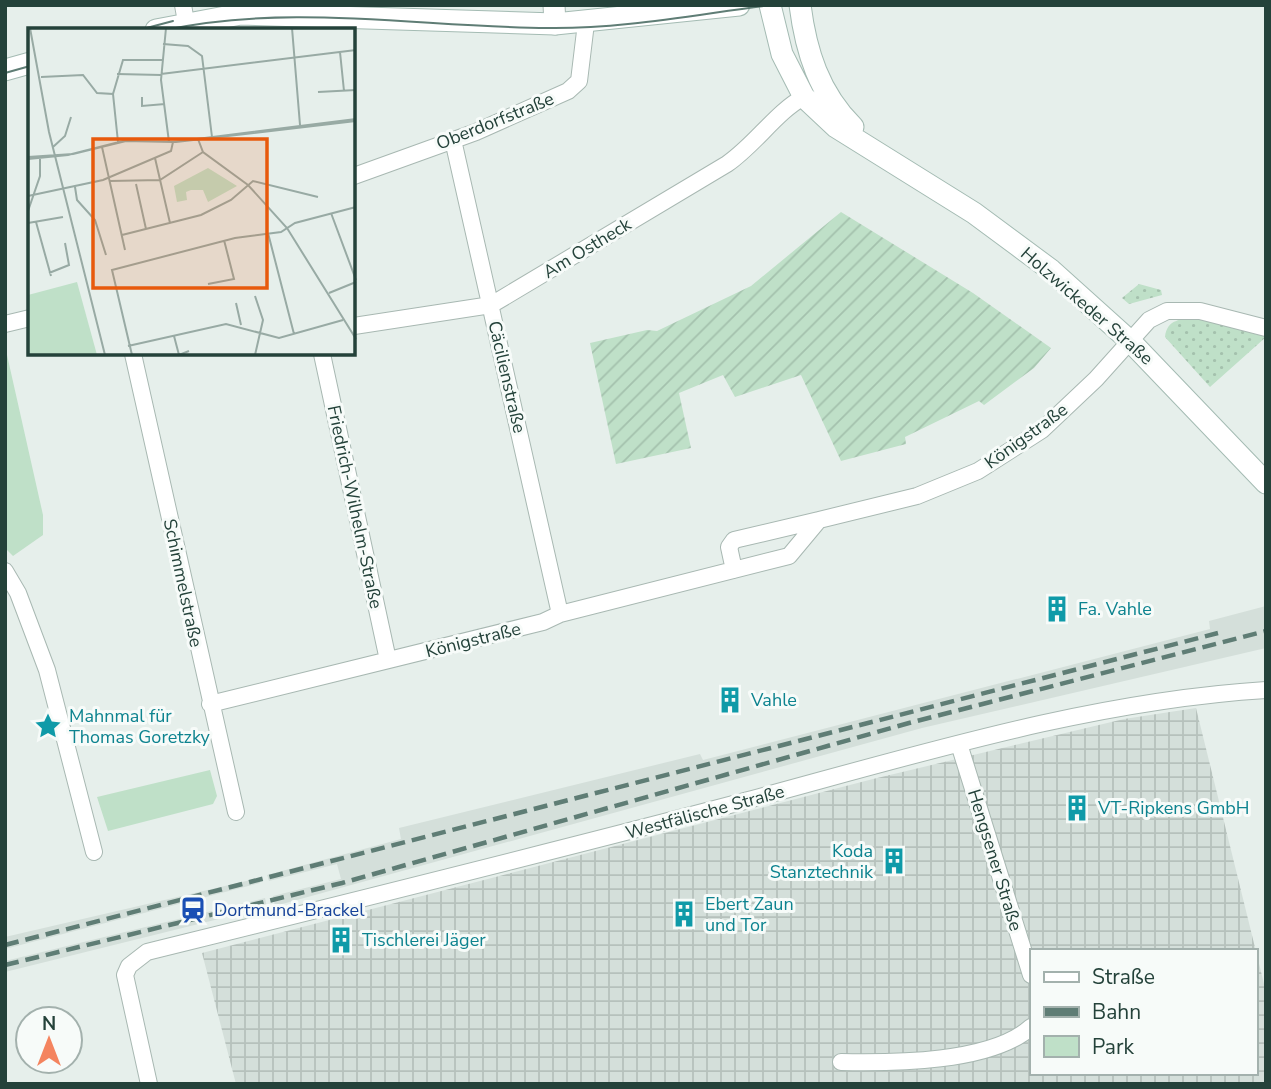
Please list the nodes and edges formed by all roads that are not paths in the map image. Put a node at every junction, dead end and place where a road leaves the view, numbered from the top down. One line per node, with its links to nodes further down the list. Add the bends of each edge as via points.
1 (739, 5): 6 (main road)
2 (770, 5): 10 (main road, Holzwickeder Straße)
3 (800, 5): 12 (main road, Holzwickeder Straße, via 809,55 823,88 837,111)
4 (185, 14): 5 (main road); 7 (main road)
5 (554, 15): 6 (main road)
6 (586, 23): 11 (street, Oberdorfstraße, via 579,81 568,91)
7 (160, 28)
8 (28, 64): 9 (main road)
9 (5, 70)
10 (797, 101): 12 (main road, Holzwickeder Straße); 14 (street, Am Ostheck, via 749,149 727,164)
11 (453, 140): 13 (street, Oberdorfstraße); 14 (street, Cäcilienstraße)
12 (885, 158): 19 (main road, Holzwickeder Straße, via 974,213 1051,270)
13 (355, 176)
14 (491, 305): 17 (street, Am Ostheck); 26 (street, Cäcilienstraße)
15 (28, 318): 16 (street)
16 (5, 324)
17 (355, 326)
18 (1266, 328): 19 (street, Königstraße, via 1200,310 1179,309 1149,320)
19 (1131, 342): 22 (main road, Holzwickeder Straße); 23 (street, Königstraße, via 1042,430 978,471 917,496)
20 (133, 355): 29 (street, Schimmelstraße)
21 (322, 355): 27 (street, Friedrich-Wilhelm-Straße)
22 (1266, 483)
23 (820, 520): 24 (street, Königstraße, via 789,556); 24 (street, Königstraße, via 734,540 729,547)
24 (734, 570): 26 (street, Königstraße)
25 (5, 571): 32 (street, via 47,670)
26 (560, 614): 27 (street, Königstraße, via 544,622)
27 (388, 660): 29 (street, Königstraße)
28 (1266, 690): 30 (street, Westfälische Straße, via 1180,696)
29 (210, 704): 31 (street, Schimmelstraße)
30 (959, 744): 33 (street, Hengsener Straße); 36 (street, Westfälische Straße, via 579,845 147,952 125,975)
31 (236, 812)
32 (94, 852)
33 (1030, 972)
34 (1030, 1028): 35 (street, via 1018,1039 943,1059)
35 (841, 1062)
36 (149, 1084)

